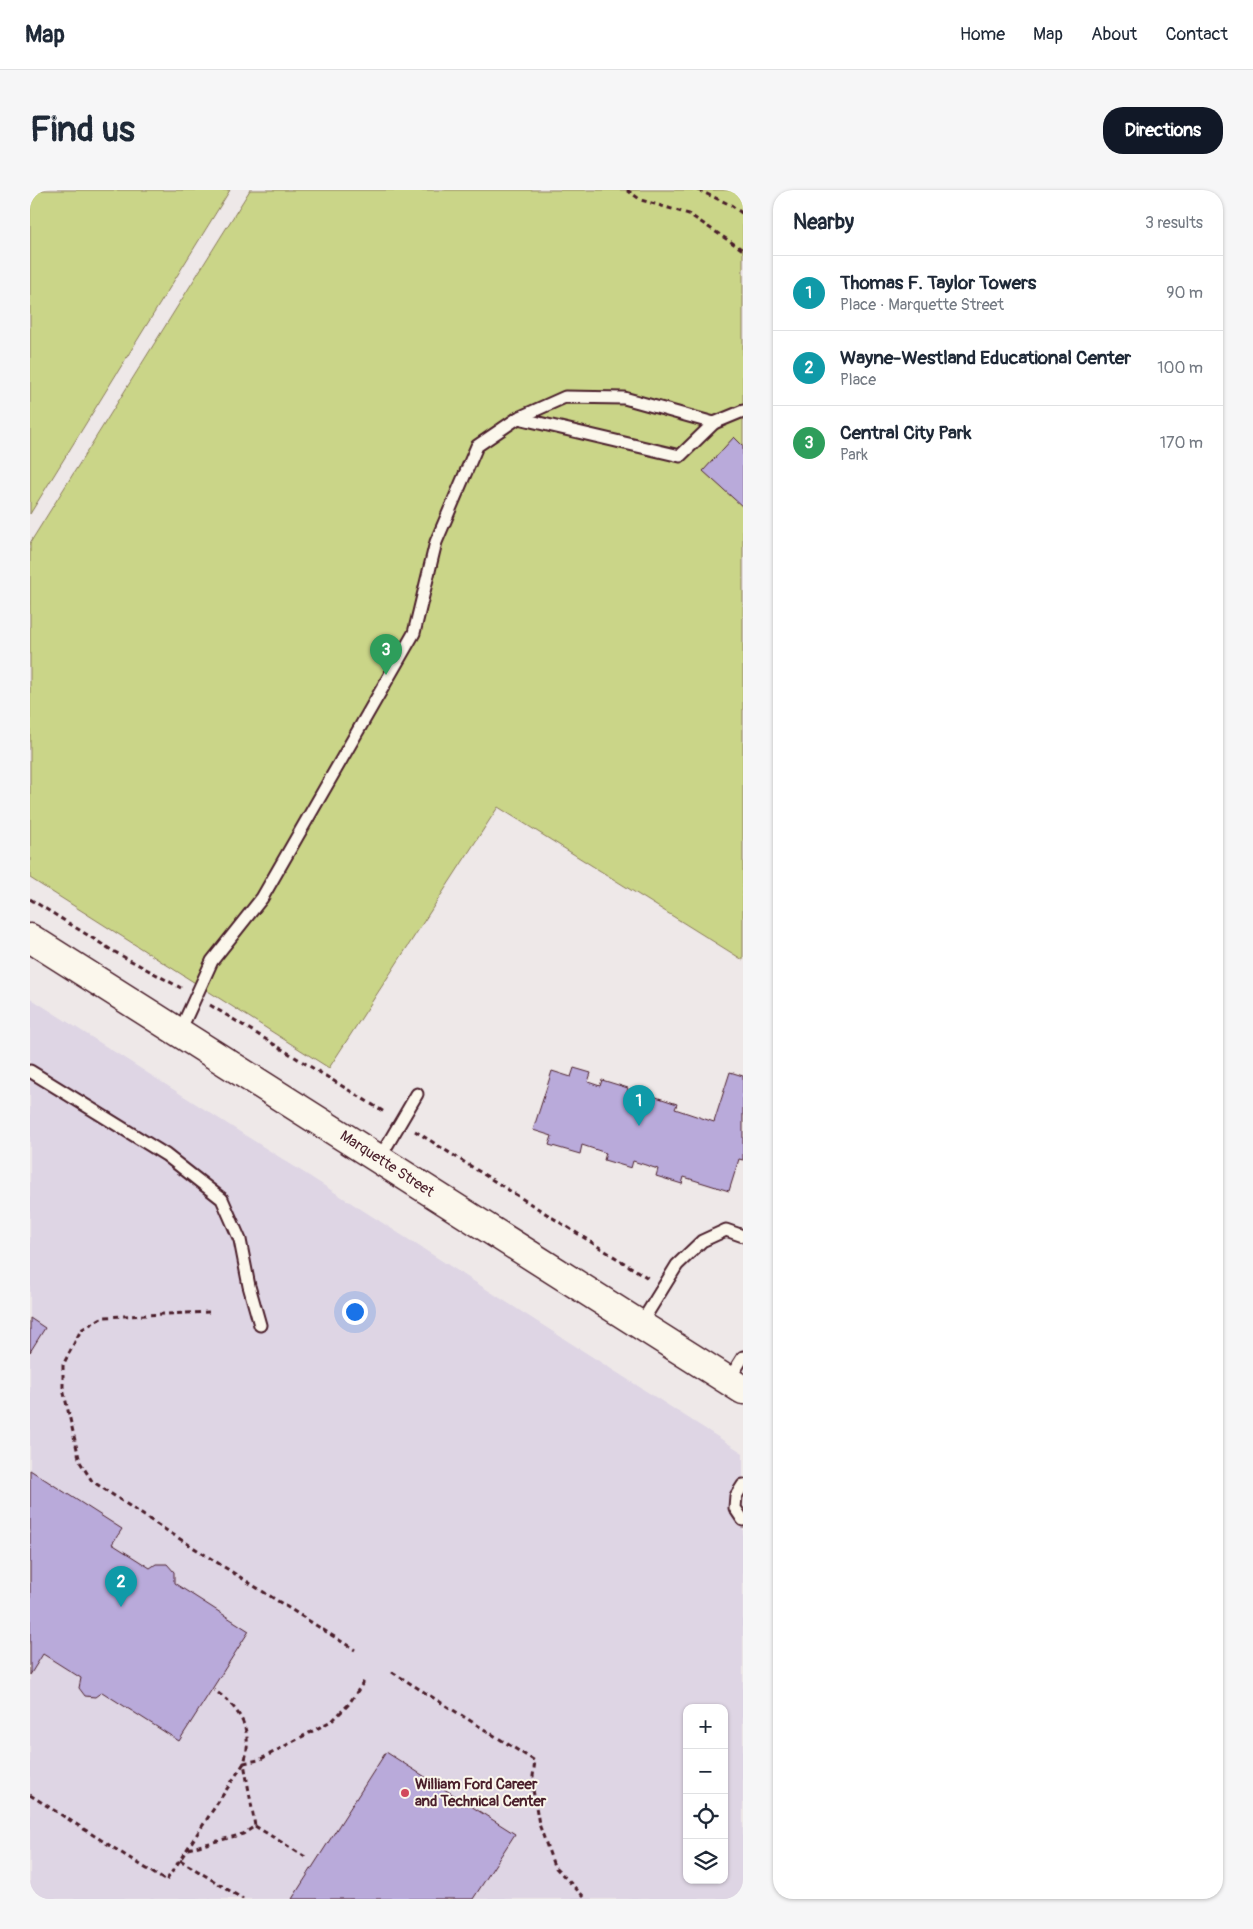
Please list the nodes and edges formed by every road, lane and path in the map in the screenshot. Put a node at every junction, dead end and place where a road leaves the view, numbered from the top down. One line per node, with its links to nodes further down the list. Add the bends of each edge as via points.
1 (627, 190): 4 (path, via 641,200 689,214)
2 (698, 190): 3 (path)
3 (743, 214)
4 (743, 250)
5 (743, 412): 7 (lane)
6 (518, 418): 7 (lane, via 565,397 624,398); 7 (lane, via 680,456); 10 (lane, via 477,446 436,542 414,633 262,898 212,961)
7 (714, 423)
8 (30, 899): 10 (path, via 113,951)
9 (30, 938): 11 (street, Marquette Street)
10 (196, 996): 11 (lane); 14 (path)
11 (180, 1031): 15 (street, Marquette Street)
12 (30, 1072): 19 (lane, via 166,1156 222,1199 240,1240)
13 (416, 1094): 14 (lane)
14 (401, 1122): 15 (lane); 17 (path)
15 (379, 1158): 20 (street, Marquette Street)
16 (743, 1236): 20 (lane, via 726,1230 702,1241 677,1265)
17 (650, 1279)
18 (209, 1312): 25 (path, via 102,1317 81,1330 63,1365 63,1389 80,1462 92,1481)
19 (260, 1324)
20 (640, 1325): 22 (street, Marquette Street)
21 (743, 1357): 22 (lane)
22 (736, 1386)
23 (743, 1485): 24 (lane, via 736,1496 735,1508)
24 (743, 1520)
25 (355, 1650)
26 (392, 1672): 36 (path, via 535,1761 532,1784 539,1824 554,1866)
27 (364, 1680): 29 (path, via 348,1705 333,1720 259,1760)
28 (214, 1690): 29 (path, via 231,1702 242,1719 248,1750)
29 (244, 1763): 31 (path); 32 (path)
30 (30, 1795): 34 (path, via 166,1881)
31 (255, 1826): 32 (path, via 243,1834); 33 (path)
32 (187, 1849): 34 (path)
33 (307, 1858)
34 (180, 1860): 35 (path)
35 (243, 1899)
36 (586, 1899)

